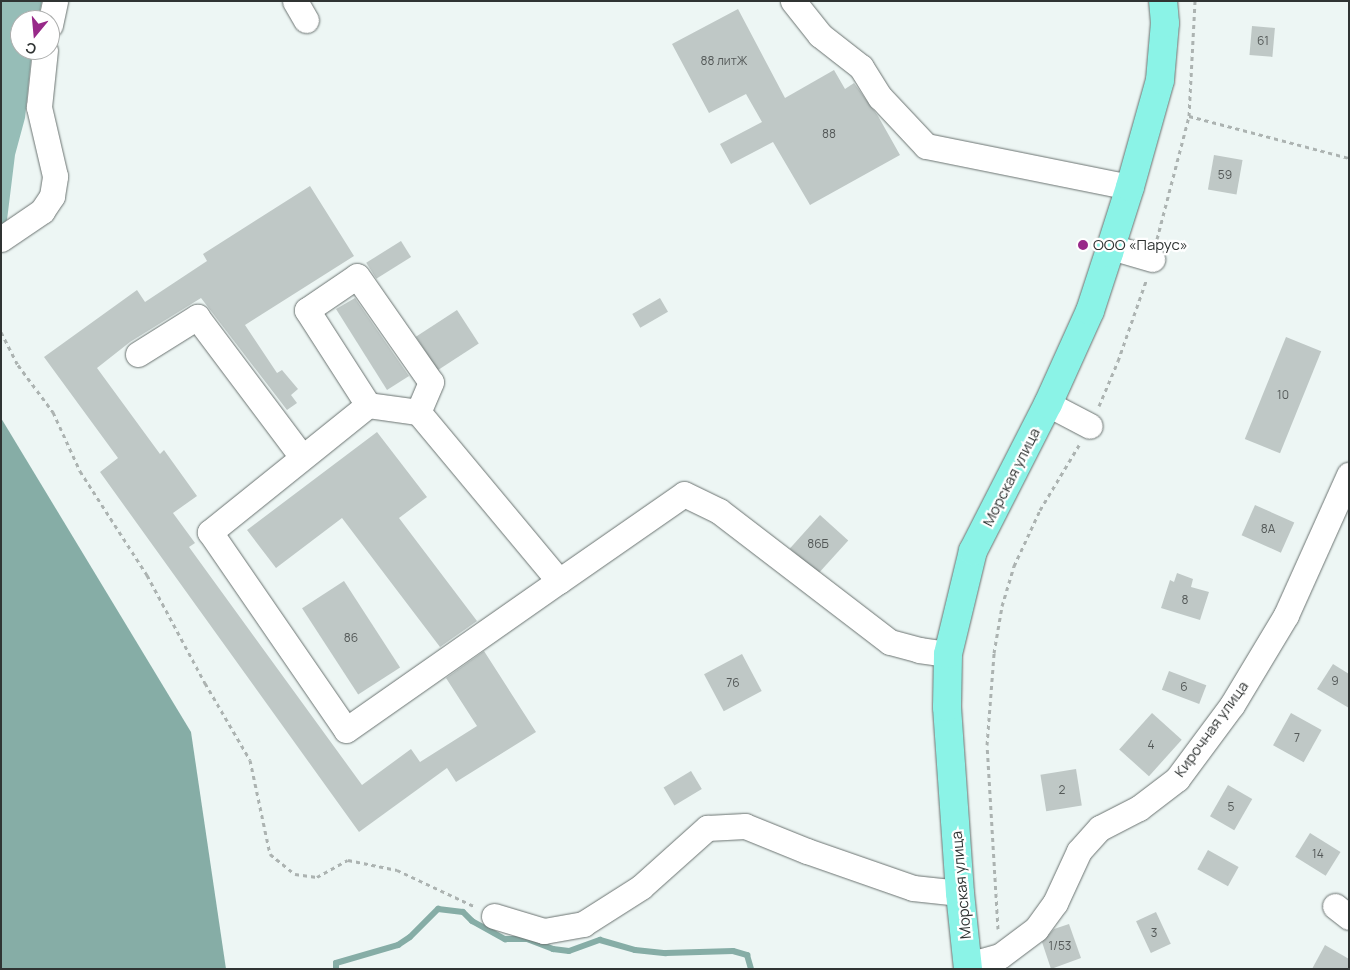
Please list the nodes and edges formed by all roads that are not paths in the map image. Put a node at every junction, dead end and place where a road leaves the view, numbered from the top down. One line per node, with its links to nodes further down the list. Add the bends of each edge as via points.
1 (793, 1): 4 (street, via 820,35 861,67 880,97 926,146)
2 (1163, 1): 4 (main road, Морская улица, via 1165,23 1160,80)
3 (44, 60): 5 (street, via 39,108 55,176 52,196 42,211)
4 (1130, 187): 6 (main road, Морская улица)
5 (1, 239)
6 (1111, 247): 7 (street); 9 (main road, Морская улица, via 1090,311)
7 (1152, 259)
8 (138, 354): 13 (street, via 197,317)
9 (1048, 404): 12 (street); 16 (main road, Морская улица, via 973,551)
10 (368, 405): 11 (street); 11 (street, via 306,310 357,276 432,382); 13 (street)
11 (418, 412): 15 (street)
12 (1090, 426)
13 (302, 456): 15 (street, via 210,532 346,730)
14 (1349, 474): 19 (street, Кирочная улица, via 1286,615 1232,705 1177,779 1139,808 1100,828 1079,851 1055,903 1036,929 1000,956)
15 (559, 581): 16 (street, via 684,494 720,511 890,642)
16 (948, 654): 17 (main road, Морская улица, via 947,707)
17 (960, 893): 18 (street, via 913,888 745,826 707,828 641,887 583,924 544,931); 19 (main road, Морская улица)
18 (494, 916)
19 (968, 967)

